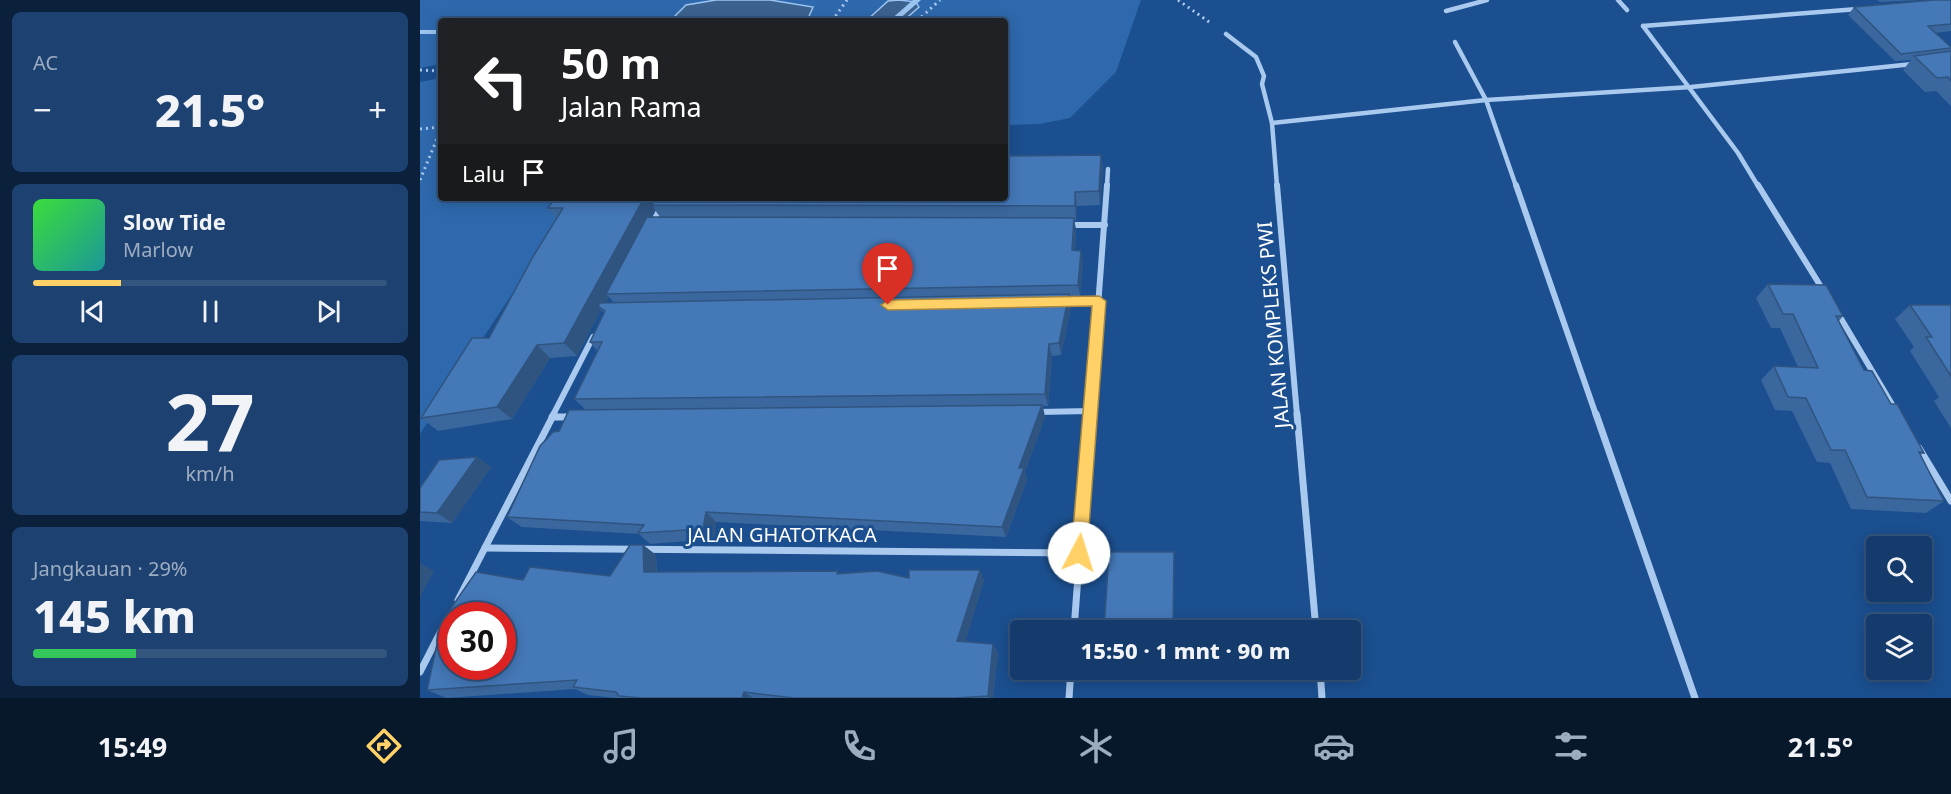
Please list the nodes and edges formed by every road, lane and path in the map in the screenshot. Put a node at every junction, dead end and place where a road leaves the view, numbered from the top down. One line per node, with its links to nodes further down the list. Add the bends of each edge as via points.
1 (847, 0): 9 (path)
2 (940, 0): 10 (path)
3 (1178, 0): 11 (path)
4 (1488, 0): 8 (street)
5 (1618, 0): 7 (street)
6 (1868, 8): 16 (street, via 1643,26)
7 (1627, 9)
8 (1446, 11)
9 (834, 18)
10 (920, 18)
11 (1226, 34): 18 (street, JALAN KOMPLEKS PWI, via 1256,57 1264,76 1262,84)
12 (1455, 42): 17 (street)
13 (1916, 64): 16 (street)
14 (420, 70): 15 (path)
15 (438, 72)
16 (1691, 87): 17 (street); 30 (street, via 1765,194)
17 (1486, 100): 18 (street); 53 (street)
18 (1272, 123): 46 (street, JALAN KOMPLEKS PWI)
19 (438, 128): 20 (path)
20 (420, 129)
21 (438, 135): 23 (path)
22 (1108, 169): 28 (street)
23 (420, 180)
24 (664, 201): 25 (street)
25 (653, 224): 26 (street); 29 (street)
26 (664, 224)
27 (1058, 225): 28 (street)
28 (1106, 225): 31 (street)
29 (647, 234)
30 (1827, 296)
31 (1099, 301): 32 (street); 35 (street)
32 (1052, 302)
33 (1833, 307): 39 (street)
34 (595, 332): 37 (street)
35 (1091, 411): 36 (street); 43 (street)
36 (1031, 412)
37 (552, 417): 38 (street); 42 (street)
38 (576, 417)
39 (1901, 419)
40 (1914, 440): 41 (street)
41 (1951, 501)
42 (485, 548): 43 (street, JALAN GHATOTKACA); 44 (street)
43 (1079, 553): 45 (street)
44 (456, 602)
45 (1075, 620)
46 (1315, 620)
47 (438, 637): 48 (street)
48 (420, 672)
49 (1070, 680): 51 (street)
50 (1321, 680): 52 (street)
51 (1069, 698)
52 (1322, 698)
53 (1695, 698)

